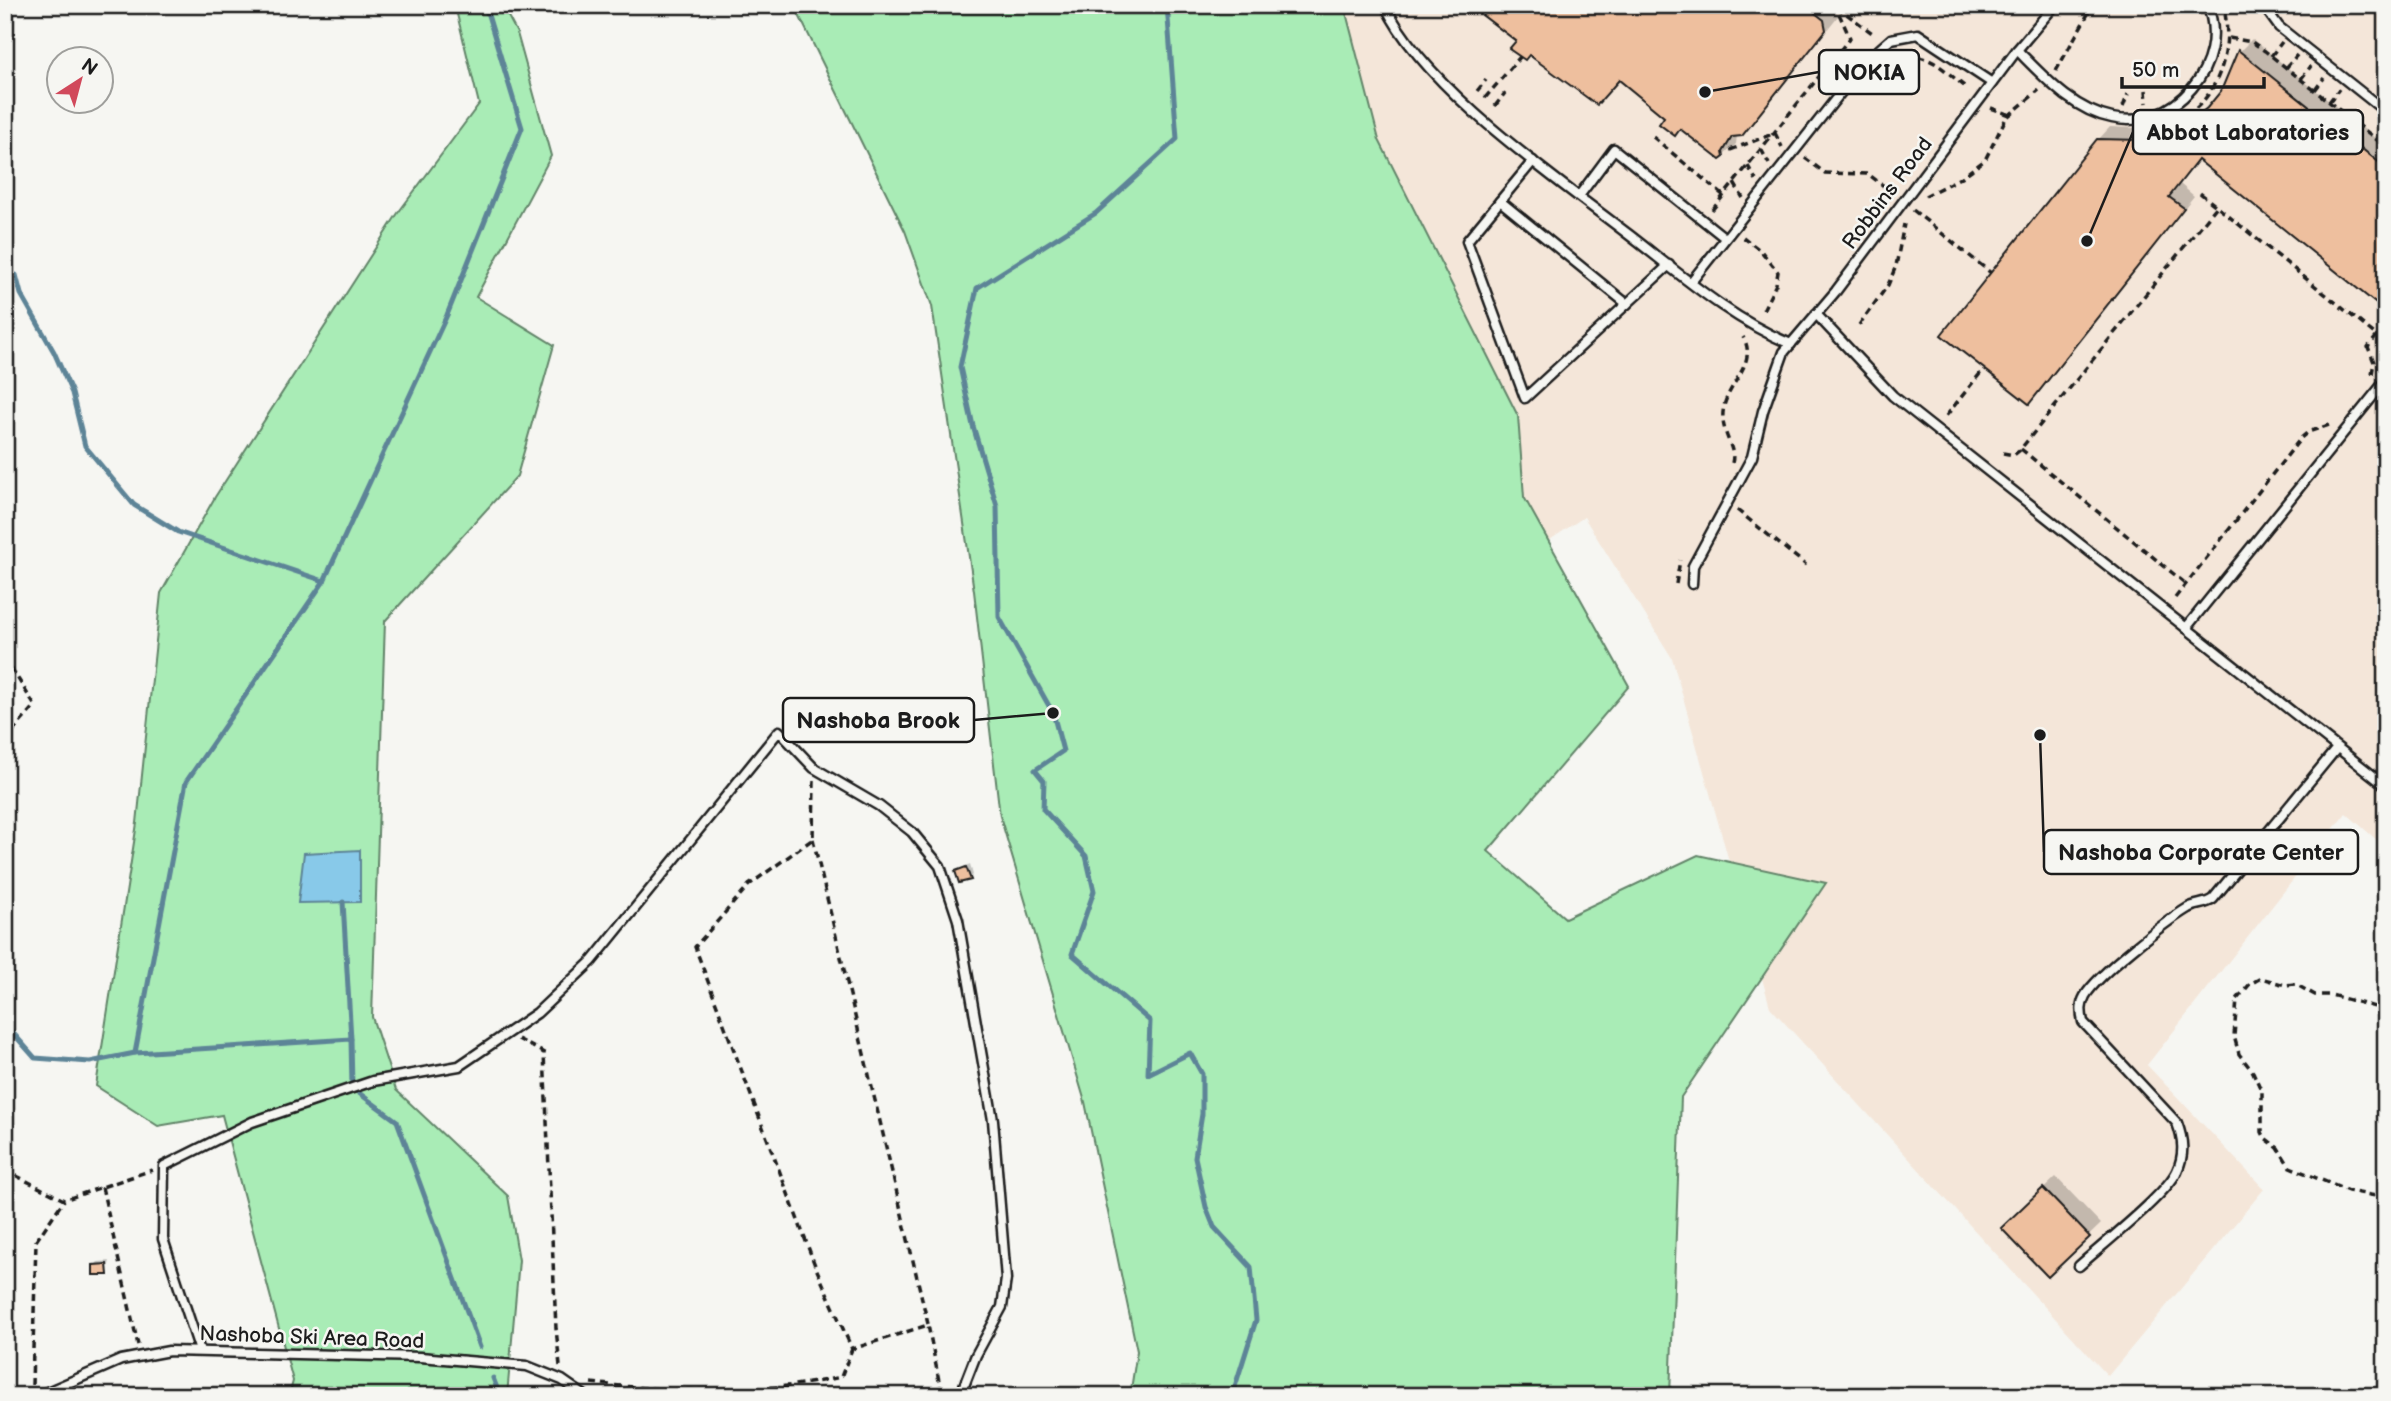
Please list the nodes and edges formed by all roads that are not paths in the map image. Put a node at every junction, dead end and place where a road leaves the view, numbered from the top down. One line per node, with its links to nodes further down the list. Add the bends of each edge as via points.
1 (1385, 5): 8 (lane, via 1401,37 1447,87)
2 (2055, 5): 5 (lane, Robbins Road)
3 (2207, 5): 5 (lane, via 2212,37 2203,73 2177,103 2140,118 2112,118 2090,111 2060,92)
4 (2263, 5): 7 (lane, via 2278,27)
5 (2017, 50): 6 (lane, Robbins Road)
6 (1992, 83): 11 (lane, via 1919,34 1891,39 1865,62); 15 (lane, Robbins Road)
7 (2386, 113)
8 (1533, 161): 9 (lane); 10 (lane)
9 (1579, 196): 11 (lane, via 1614,149); 12 (lane)
10 (1500, 201): 14 (lane); 14 (lane, via 1467,242 1525,398)
11 (1725, 238): 13 (lane)
12 (1669, 265): 13 (lane); 14 (lane)
13 (1691, 282): 16 (lane, via 1748,325)
14 (1627, 304)
15 (1816, 314): 16 (lane, Robbins Road); 19 (lane, via 1893,396)
16 (1791, 344): 18 (lane, Robbins Road, via 1763,411 1752,457 1693,566)
17 (2386, 380): 19 (lane)
18 (1692, 584)
19 (2186, 628): 20 (lane)
20 (2337, 748): 21 (lane); 22 (lane, via 2213,899 2191,906 2168,923 2083,998 2083,1022 2178,1123 2182,1157 2167,1185)
21 (2386, 786)
22 (2079, 1266)
23 (200, 1350): 24 (lane, Nashoba Ski Area Road, via 169,1350 121,1360); 25 (lane, Nashoba Ski Area Road, via 420,1357 527,1366 562,1380); 26 (lane, via 163,1239 164,1166 252,1122 373,1081 459,1066 537,1013 592,961 779,731 814,768 879,806 912,832 940,866 958,920 993,1120 1006,1279 1002,1307)
24 (38, 1396)
25 (585, 1396)
26 (960, 1396)

